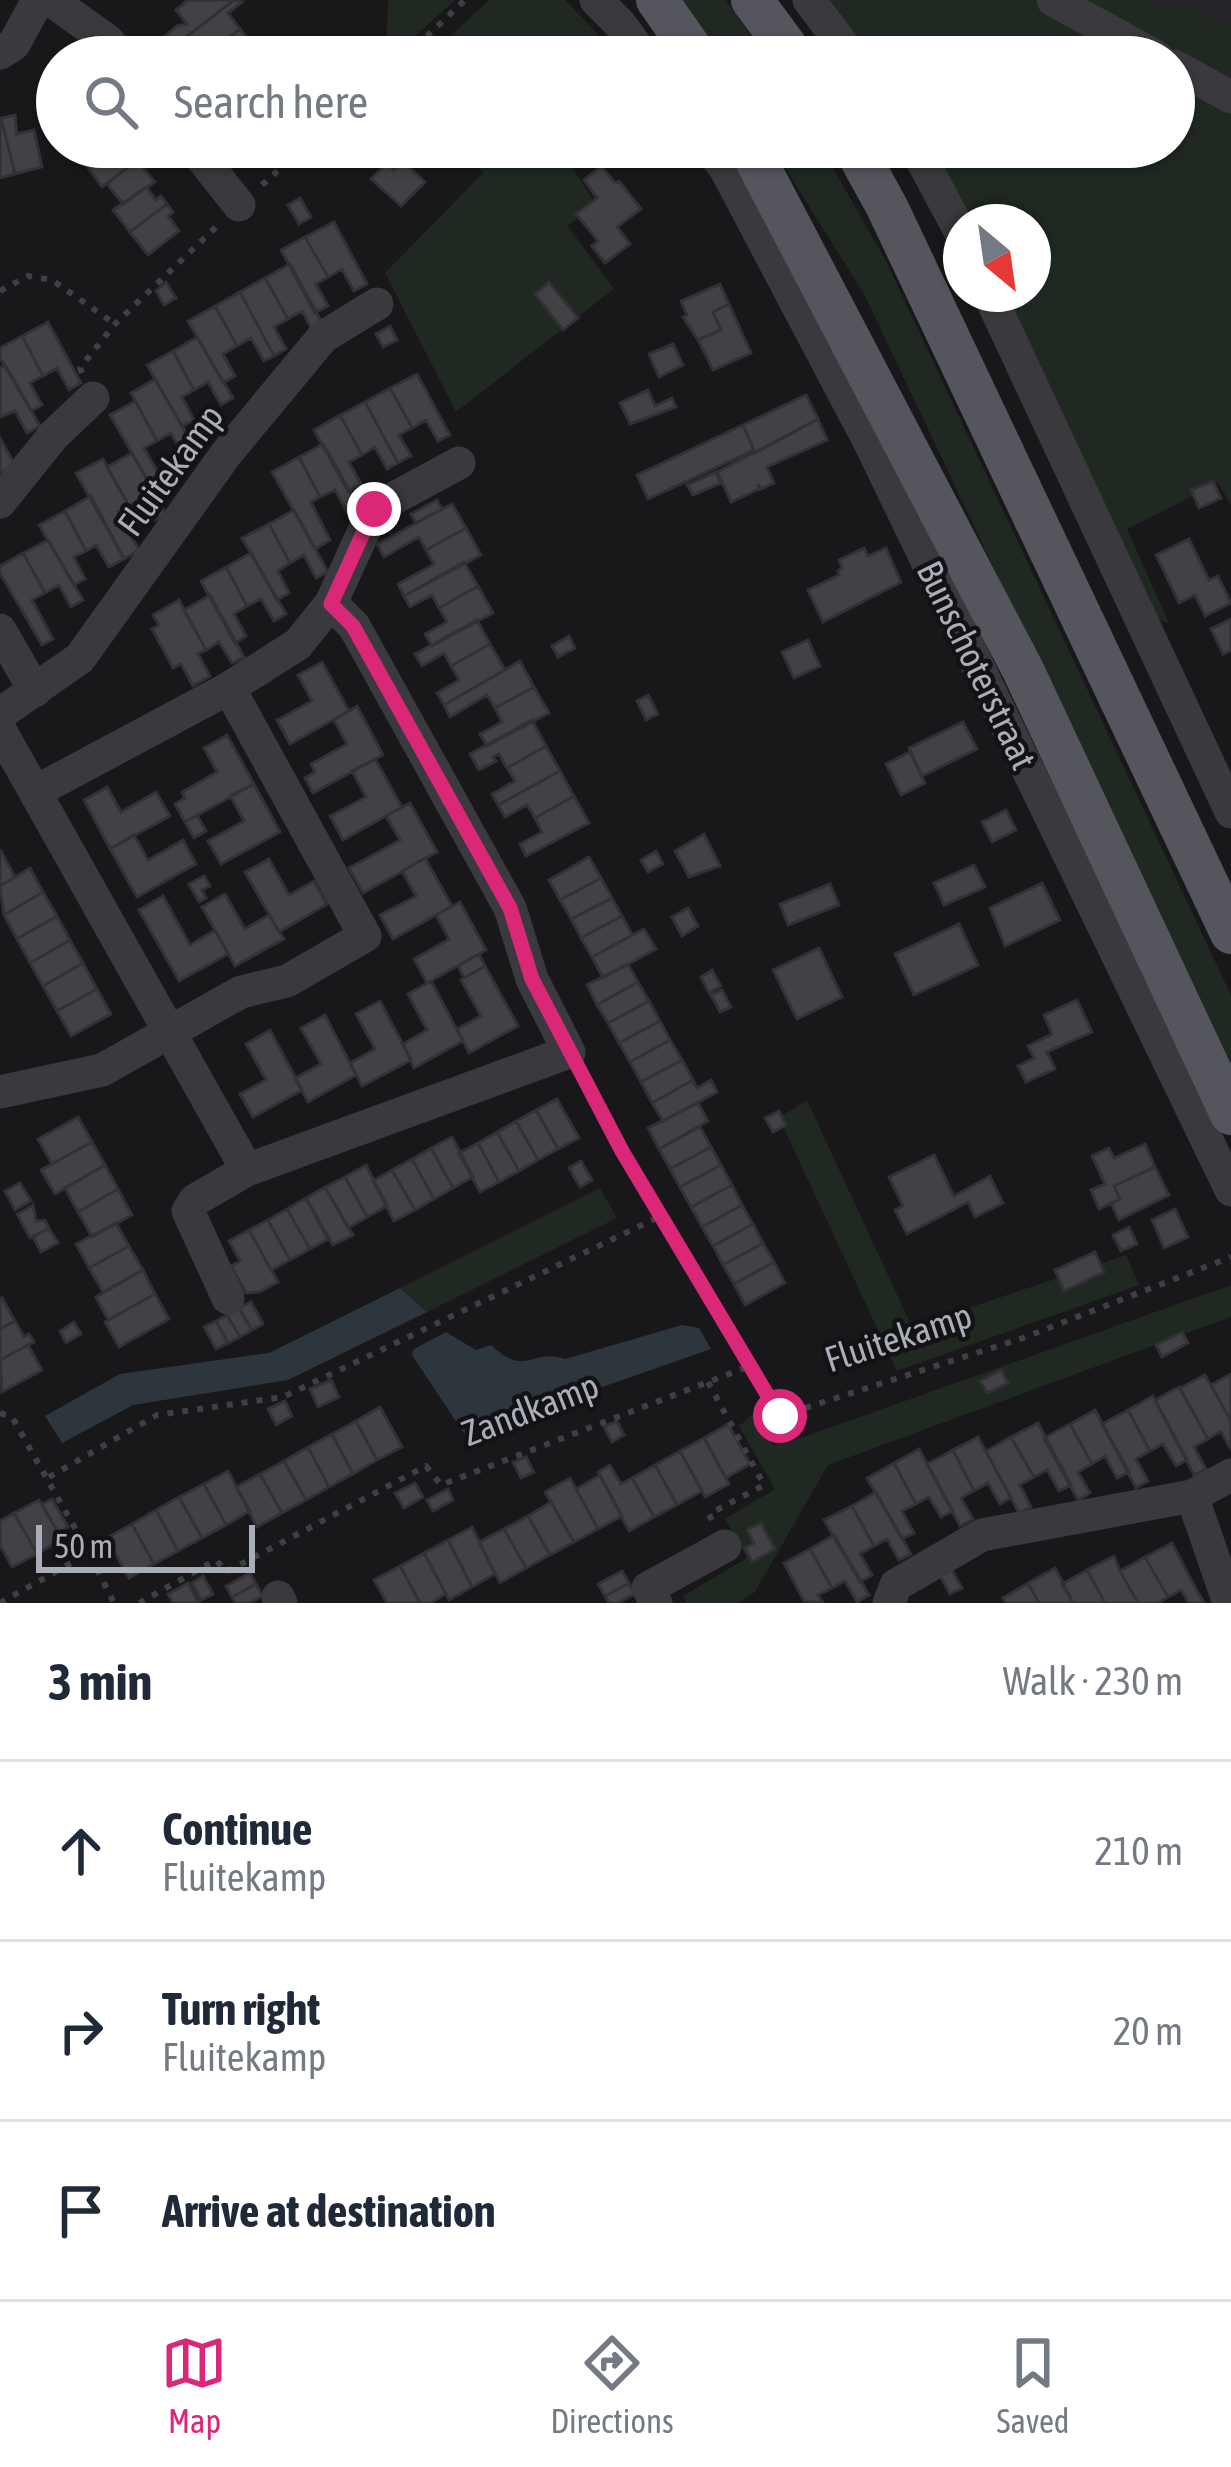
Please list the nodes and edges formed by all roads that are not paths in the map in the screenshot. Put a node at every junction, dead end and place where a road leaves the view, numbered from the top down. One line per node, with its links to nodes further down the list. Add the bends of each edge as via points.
1 (38, 0): 14 (street, via 14,44)
2 (51, 0): 8 (street)
3 (596, 0): 9 (street)
4 (657, 0): 10 (main road)
5 (752, 0): 11 (main road)
6 (809, 0): 12 (street)
7 (1053, 0): 13 (street)
8 (101, 36)
9 (629, 36)
10 (682, 36)
11 (779, 36)
12 (837, 36)
13 (1118, 36)
14 (0, 53)
15 (1195, 77): 16 (street)
16 (1231, 97)
17 (210, 168): 23 (street)
18 (724, 168): 42 (street, Bunschoterstraat, via 869,441)
19 (760, 168): 40 (main road, Bunschoterstraat, via 1023,670)
20 (866, 168): 37 (main road)
21 (926, 168): 22 (street)
22 (945, 204)
23 (239, 205)
24 (377, 304): 32 (street, Fluitekamp, via 323,337 226,454 80,658)
25 (997, 312): 36 (street)
26 (93, 398): 28 (street)
27 (458, 463): 29 (street, via 374,509)
28 (0, 502)
29 (331, 604): 31 (street, via 298,644); 41 (street, via 353,626 510,908 532,979 569,1052)
30 (0, 630): 32 (street)
31 (229, 688): 35 (street); 38 (street, via 365,936 287,981 241,992)
32 (34, 691): 33 (street, Fluitekamp)
33 (0, 714)
34 (0, 730): 35 (street)
35 (35, 792): 38 (street)
36 (1231, 812)
37 (1231, 933)
38 (167, 1032): 39 (street, via 102,1070); 41 (street)
39 (0, 1092)
40 (1231, 1114)
41 (247, 1170): 43 (street, via 188,1210)
42 (1231, 1190)
43 (228, 1298)
44 (1231, 1475): 45 (street)
45 (1192, 1496): 48 (street, via 982,1534 896,1585); 49 (street)
46 (724, 1546): 47 (street, via 648,1588)
47 (656, 1603)
48 (889, 1603)
49 (1229, 1603)

